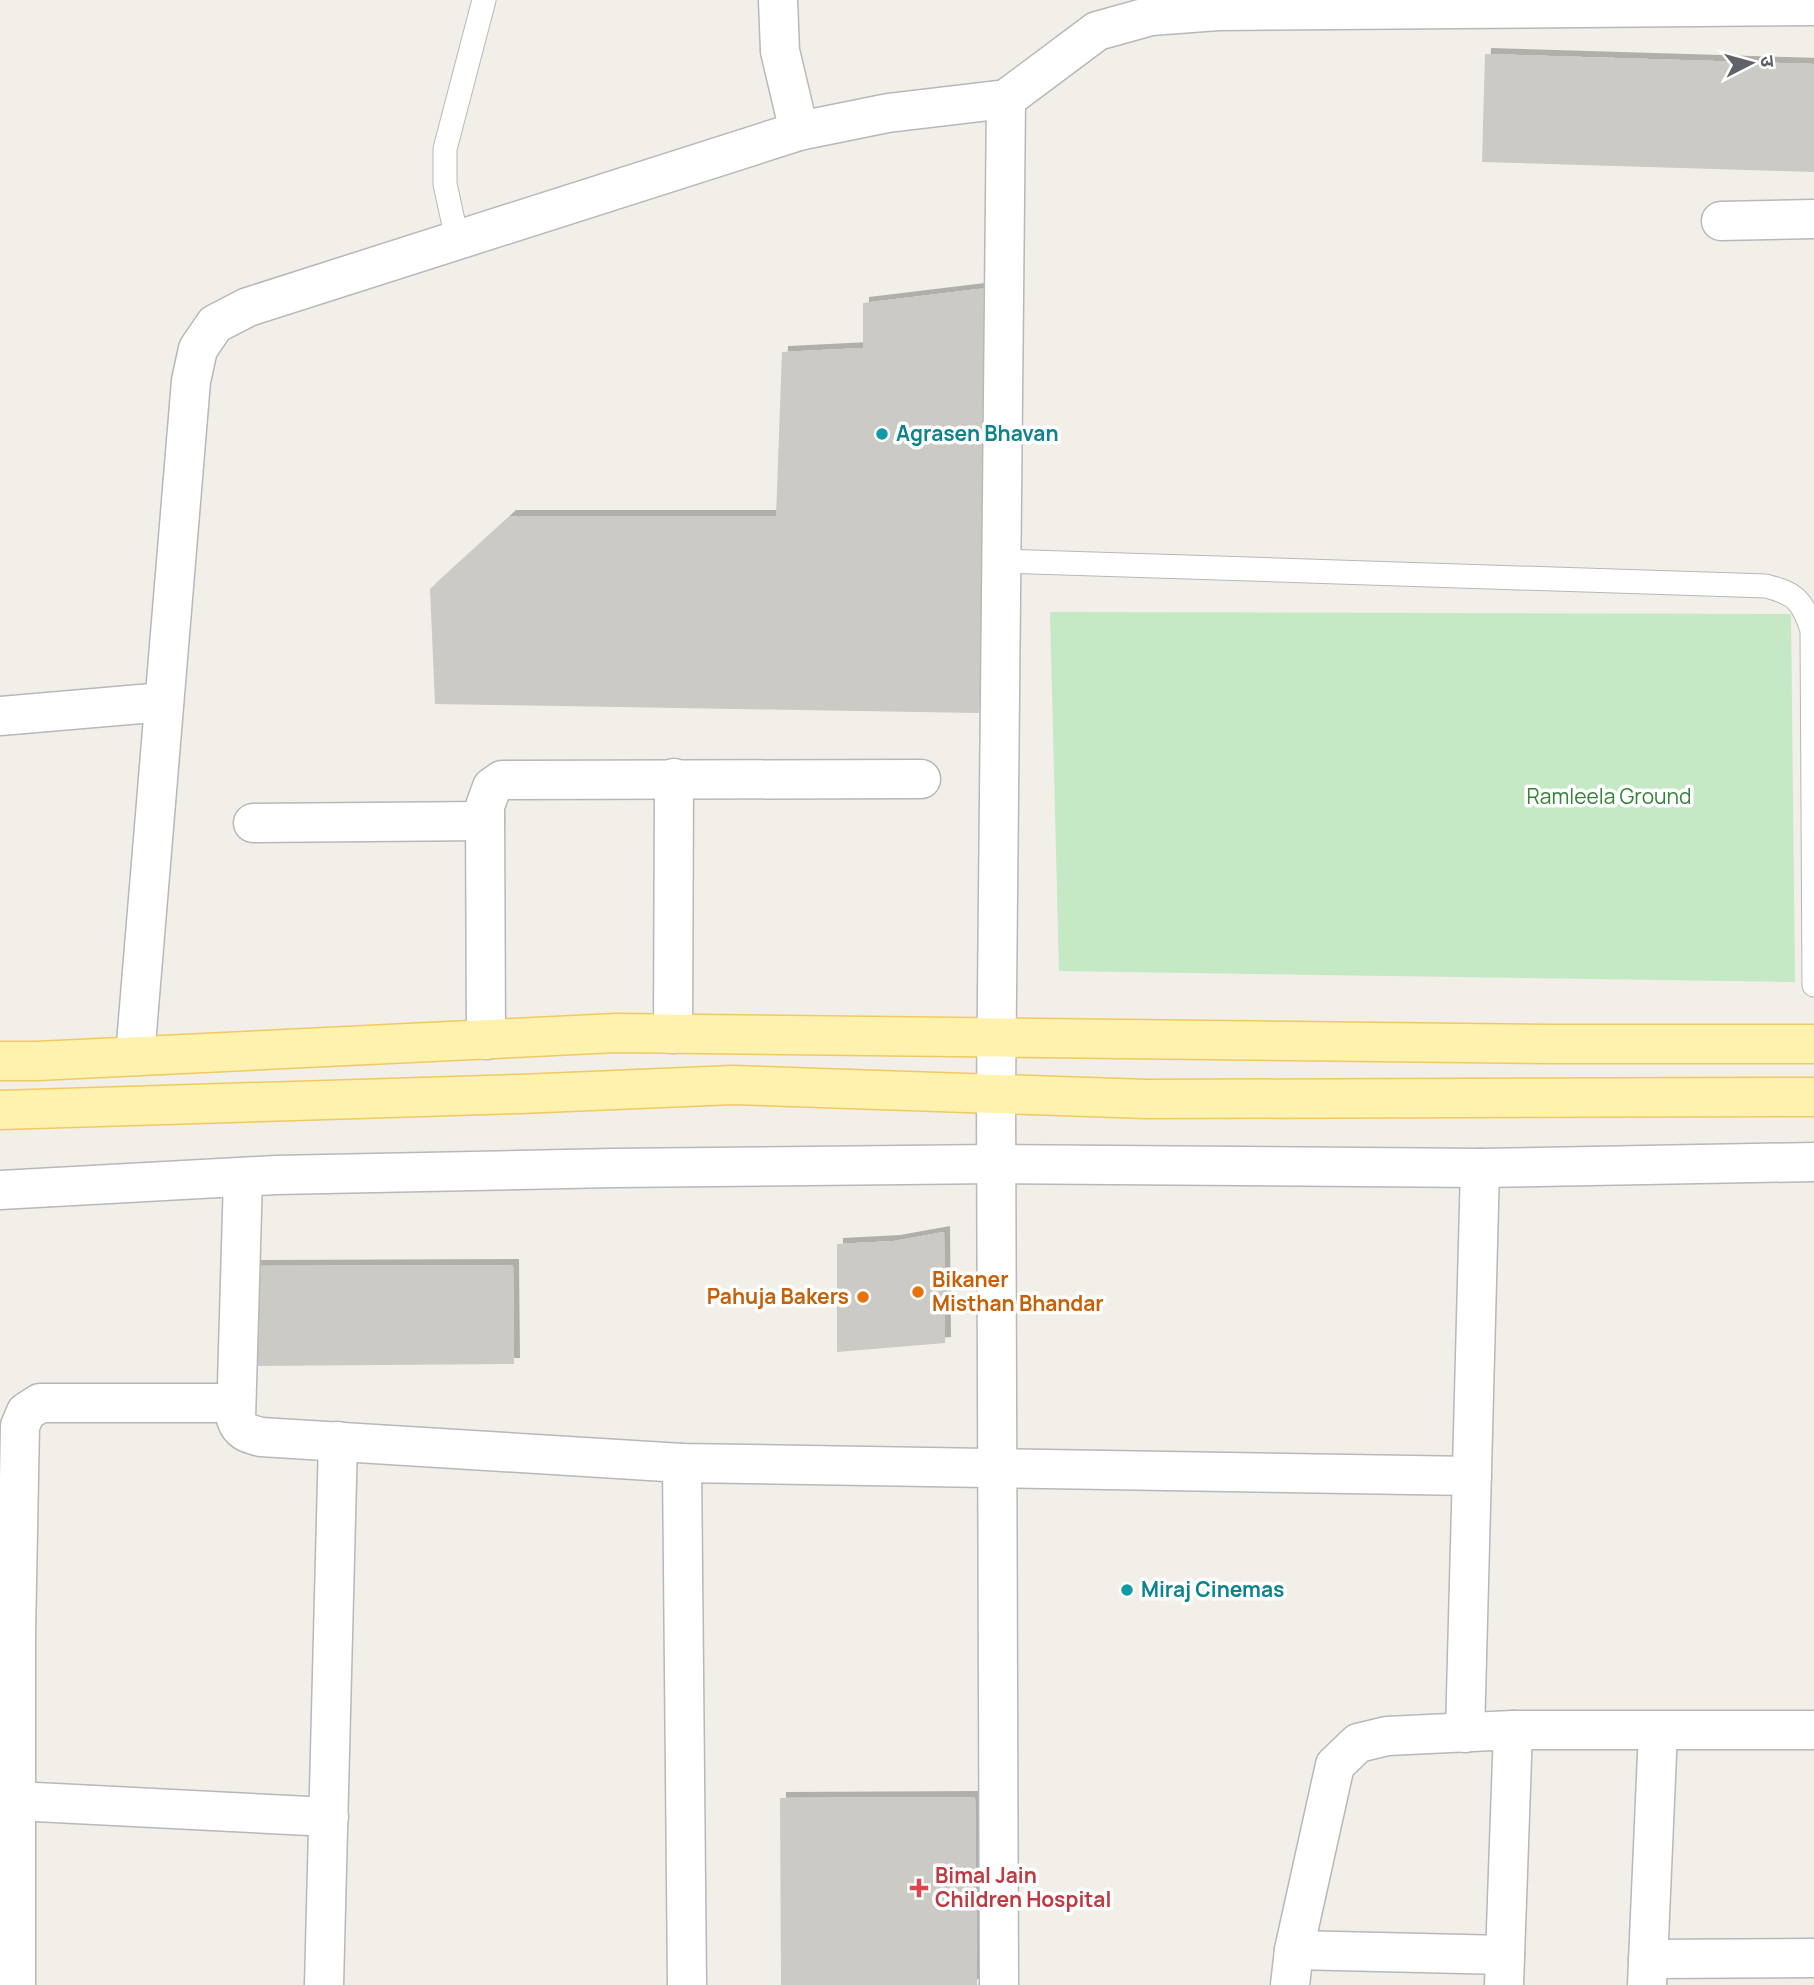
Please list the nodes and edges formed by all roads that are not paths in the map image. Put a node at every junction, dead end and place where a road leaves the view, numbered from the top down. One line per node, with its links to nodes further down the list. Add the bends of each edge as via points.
1 (484, 0): 8 (lane, via 444,149 445,184)
2 (778, 0): 5 (street, via 780,51)
3 (1814, 6): 4 (street, via 1218,11 1151,16 1097,31)
4 (1006, 99): 5 (street, via 888,113); 9 (street)
5 (799, 131): 8 (street)
6 (1814, 219): 7 (street)
7 (1721, 221)
8 (457, 239): 10 (street, via 248,307 215,324 198,349 191,381)
9 (1001, 561): 16 (lane, via 1766,586 1788,592 1805,608 1812,630); 18 (street)
10 (164, 702): 11 (street); 21 (street)
11 (0, 716)
12 (674, 778): 13 (street); 14 (street, via 502,780 492,788); 17 (street)
13 (921, 779)
14 (485, 821): 15 (street); 19 (street)
15 (253, 823)
16 (1814, 985)
17 (673, 1034): 18 (main road); 19 (main road)
18 (996, 1037): 20 (main road); 23 (street)
19 (486, 1040): 21 (main road)
20 (1814, 1044)
21 (135, 1056): 22 (main road)
22 (0, 1061)
23 (996, 1094): 24 (main road); 25 (main road, via 733,1085); 27 (street)
24 (1814, 1097)
25 (0, 1110)
26 (1814, 1162): 28 (street)
27 (996, 1164): 28 (street); 29 (street); 34 (street)
28 (1480, 1168): 35 (street)
29 (243, 1177): 30 (street); 31 (street)
30 (0, 1189)
31 (236, 1404): 32 (street, via 239,1428 248,1434); 36 (street, via 55,1402 40,1403 26,1412 20,1426)
32 (338, 1441): 33 (street); 42 (street)
33 (682, 1463): 34 (street); 49 (street)
34 (997, 1467): 35 (street); 50 (street)
35 (1472, 1476): 40 (street)
36 (8, 1634): 41 (street)
37 (1513, 1730): 39 (street); 40 (street); 45 (street)
38 (1814, 1730): 39 (street)
39 (1658, 1731): 46 (street)
40 (1465, 1733): 44 (street, via 1387,1736 1358,1744 1335,1765)
41 (16, 1801): 42 (street); 47 (street)
42 (328, 1817): 48 (street)
43 (1814, 1958): 46 (street)
44 (1292, 1968): 45 (street)
45 (1504, 1970)
46 (1647, 1972)
47 (16, 1985)
48 (324, 1985)
49 (687, 1985)
50 (999, 1985)

